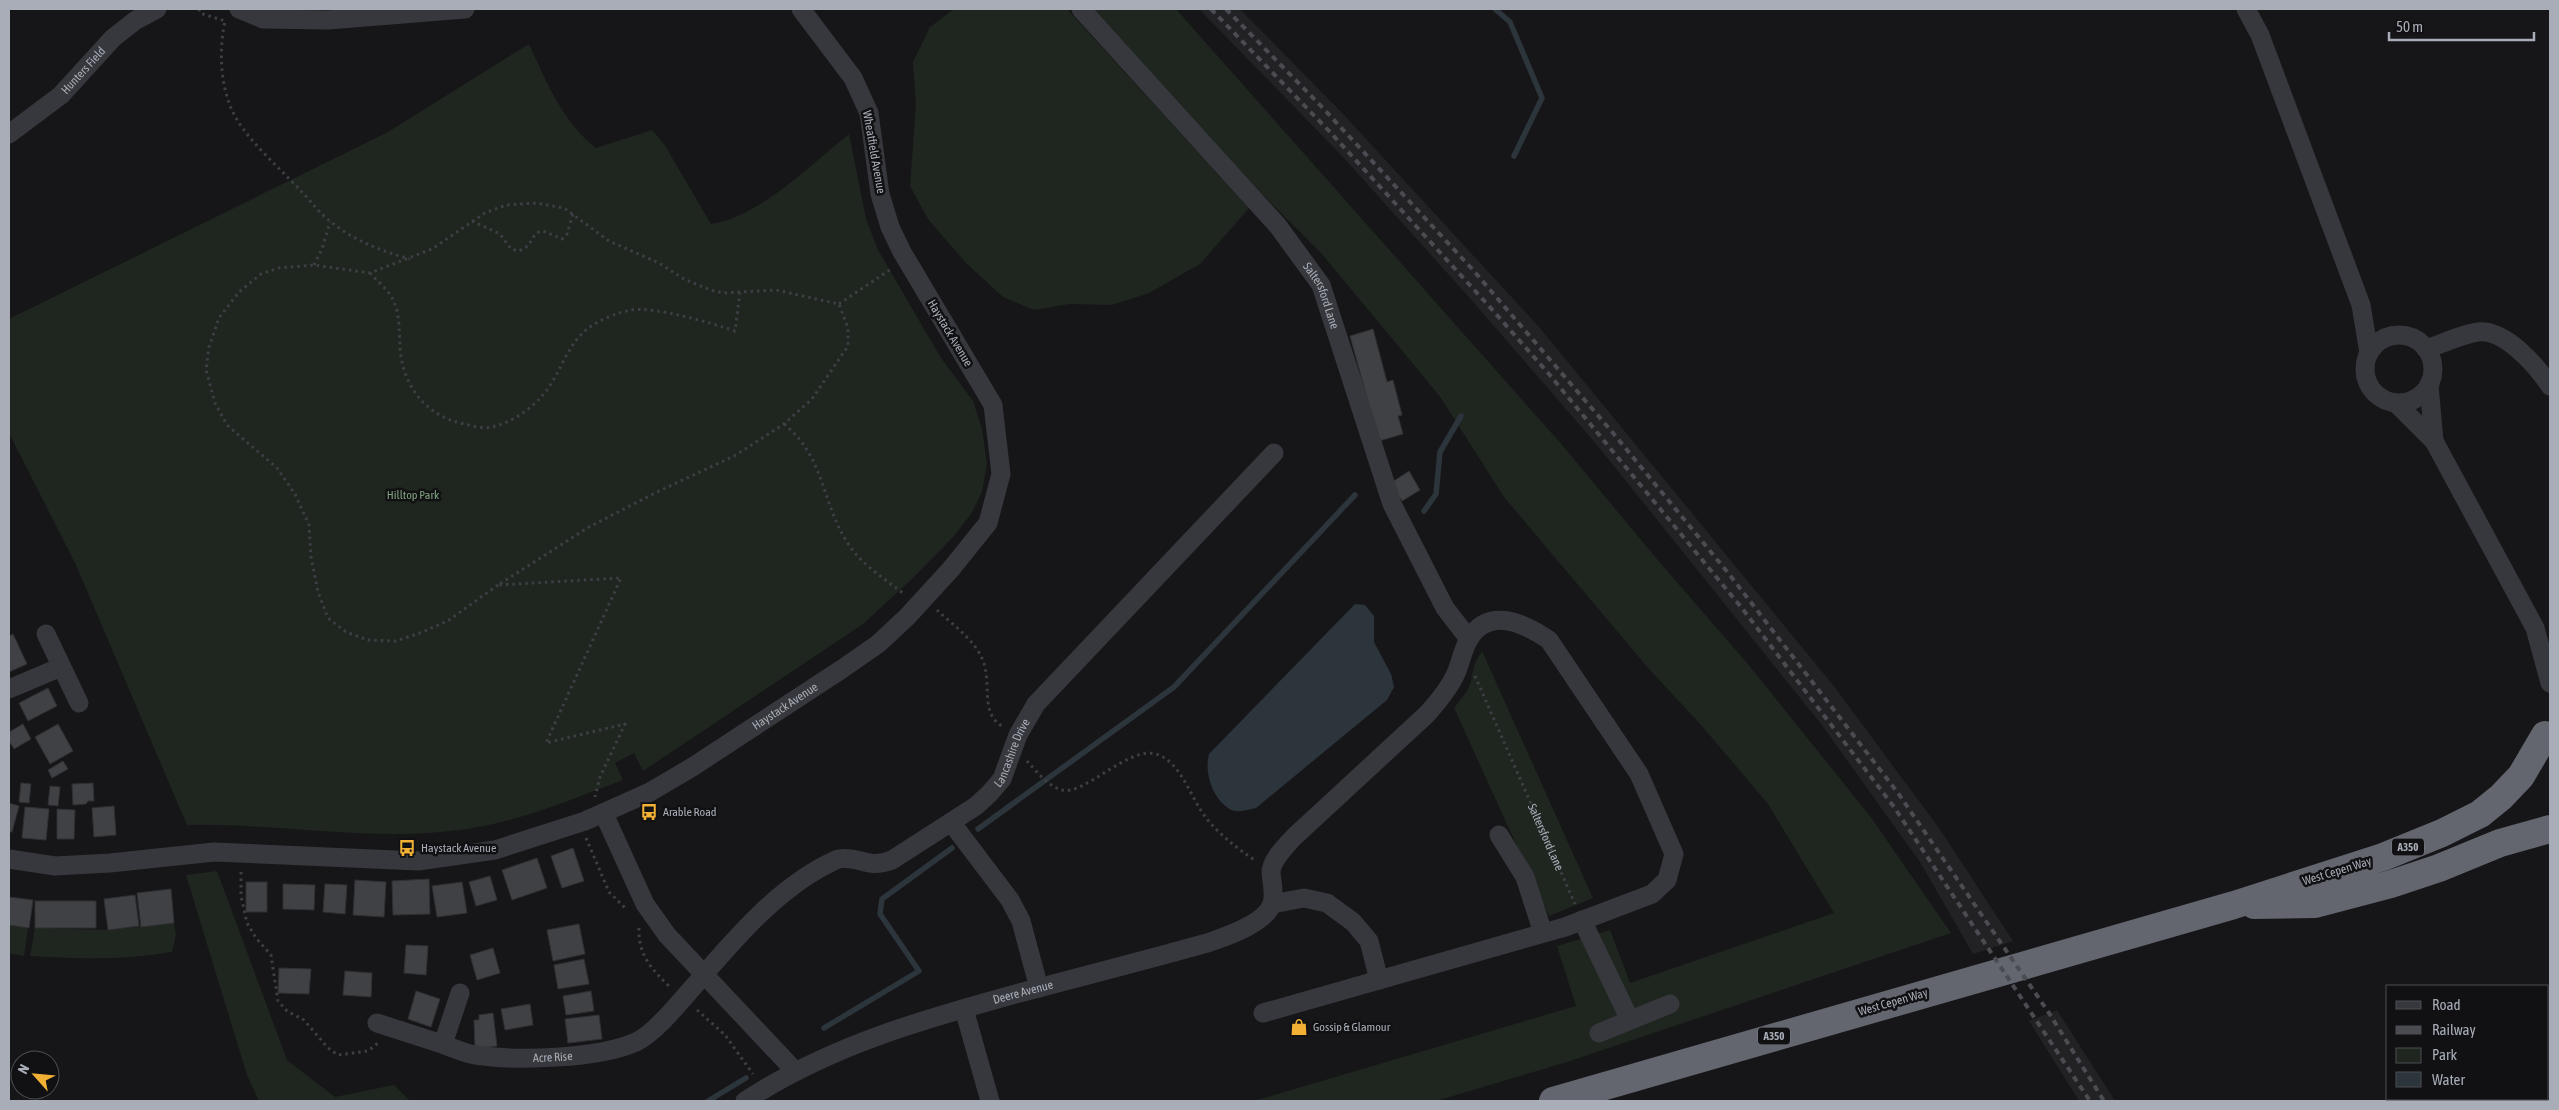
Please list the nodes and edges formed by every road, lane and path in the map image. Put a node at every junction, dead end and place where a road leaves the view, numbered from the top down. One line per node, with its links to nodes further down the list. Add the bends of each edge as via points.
1 (157, 9): 8 (street, Hunters Field, via 113,38 61,95)
2 (199, 9): 11 (path, via 200,13 225,21 221,59 231,109 251,138)
3 (239, 9): 4 (street, via 263,19 328,20)
4 (465, 9)
5 (801, 9): 12 (street, Wheatfield Avenue, via 853,78 869,114 880,194 890,227)
6 (1081, 9): 32 (street, Saltersford Lane, via 1278,226 1321,285 1392,504)
7 (2246, 9): 18 (street, via 2260,35)
8 (9, 134)
9 (573, 214): 10 (path, via 564,208 522,203 485,213); 10 (path, via 567,234 562,239 543,231 536,233 528,246 519,252 507,245 500,234); 16 (path, via 609,241 659,263 684,279 710,290)
10 (472, 221): 13 (path, via 432,249)
11 (330, 222): 13 (path, via 382,252); 14 (path)
12 (904, 256): 17 (path); 29 (street, Haystack Avenue, via 993,405 1001,474 988,523)
13 (410, 259): 15 (path)
14 (314, 266): 15 (path); 28 (path, via 279,268 261,274 239,292 219,318 209,347 206,370 215,403 227,425 277,468 295,494 309,525 318,592 328,618 346,632 368,640 396,640 449,620)
15 (370, 273): 16 (path, via 394,300 398,311 404,371 413,392 429,409 463,424 491,428 521,416 548,388 570,348 587,329 612,315 633,310 659,312 735,331)
16 (740, 293): 17 (path, via 757,289 776,290)
17 (839, 304): 25 (path, via 848,328 848,346 812,399)
18 (2361, 305): 19 (street); 21 (street)
19 (2392, 336): 20 (street, via 2411,337); 21 (street, via 2383,339)
20 (2426, 349): 22 (street, via 2433,367); 23 (street, via 2479,332 2498,337 2517,348)
21 (2369, 353): 24 (street, via 2365,371 2372,390)
22 (2429, 386): 24 (street, via 2415,399); 26 (street)
23 (2550, 386)
24 (2396, 403): 26 (street)
25 (784, 424): 28 (path, via 736,455 589,527); 29 (path, via 808,449 820,474 832,514 849,546 868,566)
26 (2434, 441): 30 (street)
27 (1274, 453): 38 (street, Lancashire Drive, via 1036,704)
28 (498, 585): 41 (path, via 621,578 546,743 625,724 600,777)
29 (921, 602): 38 (path, via 981,653 990,713 998,724); 41 (street, Haystack Avenue, via 878,644 694,766 650,792)
30 (2543, 633): 34 (street)
31 (46, 634): 33 (street)
32 (1466, 647): 47 (street, via 1443,696 1294,837 1278,855); 50 (path, Saltersford Lane); 50 (street, via 1479,626 1490,620 1512,620 1549,640 1639,774 1662,823 1674,854 1671,872 1661,888)
33 (61, 667): 35 (street); 36 (street)
34 (2550, 684)
35 (9, 689)
36 (79, 703)
37 (2548, 724): 39 (highway, via 2547,757); 49 (highway, West Cepen Way / A350, via 2521,776 2480,814 2383,857)
38 (1018, 735): 42 (street, Lancashire Drive, via 1002,779 976,806)
39 (2550, 766)
40 (1036, 771): 47 (path, via 1056,788 1065,791 1129,758 1153,753 1167,758 1205,817 1227,841)
41 (599, 806): 45 (street, Haystack Avenue, via 495,850 444,858 418,860); 52 (street, via 645,904 667,935)
42 (951, 822): 52 (street, Lancashire Drive, via 892,860 878,865 847,858 830,862 779,897 752,921); 54 (street, via 1010,900 1021,922)
43 (2550, 829): 49 (highway, West Cepen Way / A350, via 2500,843 2391,884 2315,904)
44 (1499, 835): 51 (street, via 1525,877)
45 (241, 854): 46 (street, Haystack Avenue, via 214,852 55,866); 60 (path, via 241,896 247,923 271,955 278,1001 287,1011 304,1020 338,1055 368,1050)
46 (9, 859)
47 (1271, 871): 48 (street)
48 (1272, 904): 53 (street, via 1304,898 1327,903 1353,922 1369,941); 54 (street, Deere Avenue, via 1267,913 1239,931 1216,940)
49 (2234, 905): 66 (highway, West Cepen Way / A350)
50 (1582, 920): 51 (street); 59 (street)
51 (1543, 933): 53 (street)
52 (704, 974): 62 (street, Acre Rise, via 637,1042 550,1057 511,1058 473,1055); 63 (street)
53 (1379, 980): 58 (street)
54 (1039, 988): 57 (street, Deere Avenue)
55 (460, 992): 62 (street)
56 (1670, 1004): 59 (street)
57 (964, 1009): 63 (street, Deere Avenue, via 920,1020 841,1049); 65 (street)
58 (1263, 1013)
59 (1630, 1020): 61 (street)
60 (385, 1026): 62 (street, Acre Rise)
61 (1599, 1033)
62 (443, 1044)
63 (795, 1071): 64 (street, Deere Avenue)
64 (745, 1101)
65 (990, 1101)
66 (1553, 1101)

